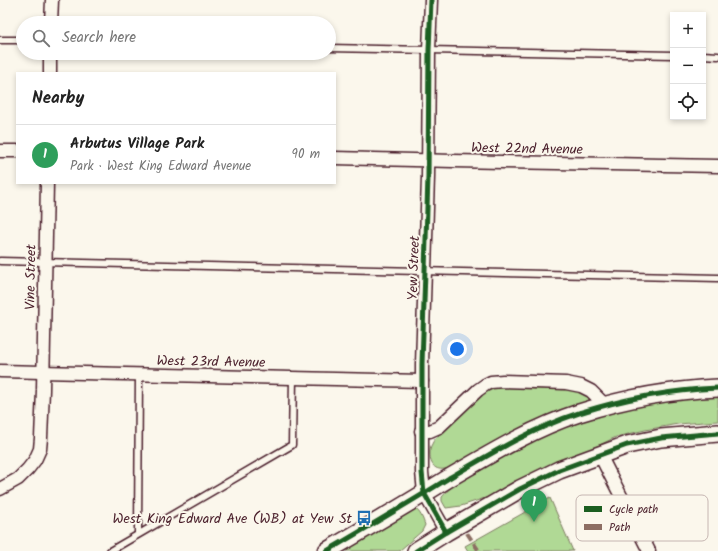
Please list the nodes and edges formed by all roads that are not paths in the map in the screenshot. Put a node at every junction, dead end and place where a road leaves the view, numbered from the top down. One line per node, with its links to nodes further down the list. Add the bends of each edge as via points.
1 (52, 0): 3 (street)
2 (431, 0): 7 (street, Yew Street)
3 (51, 16)
4 (0, 40): 5 (lane)
5 (16, 40)
6 (336, 48): 7 (lane)
7 (429, 50): 8 (lane); 16 (street, Yew Street)
8 (670, 55)
9 (706, 56): 10 (lane)
10 (718, 56)
11 (50, 60): 12 (street)
12 (50, 72)
13 (0, 151): 14 (street)
14 (16, 151)
15 (336, 158): 16 (street, West 22nd Avenue)
16 (428, 161): 17 (street, West 22nd Avenue); 21 (street, Yew Street)
17 (718, 166)
18 (47, 184): 20 (street, Vine Street)
19 (0, 261): 20 (lane)
20 (46, 262): 21 (lane); 24 (street, Vine Street)
21 (425, 271): 22 (lane); 27 (street, Yew Street)
22 (718, 278)
23 (0, 371): 24 (street, West 23rd Avenue)
24 (43, 372): 25 (street, West 23rd Avenue); 33 (street, Vine Street, via 40,449 35,460 18,479)
25 (139, 374): 26 (street, West 23rd Avenue); 37 (lane)
26 (293, 377): 27 (street, West 23rd Avenue); 37 (lane, via 292,445)
27 (422, 381): 30 (street, Yew Street)
28 (718, 388): 29 (main road, via 675,391)
29 (605, 406): 30 (street, via 591,391 581,386 566,383 492,382 478,390 439,428); 34 (main road, via 578,413 513,441)
30 (421, 431): 34 (street, Yew Street)
31 (718, 433): 32 (main road, via 660,438 626,445)
32 (600, 455): 35 (street); 36 (main road, via 559,470 520,489)
33 (0, 489)
34 (424, 493): 36 (street, Yew Street); 40 (main road)
35 (621, 495)
36 (446, 532): 41 (main road)
37 (138, 534): 39 (lane)
38 (644, 541): 42 (street)
39 (110, 551)
40 (327, 551)
41 (416, 551)
42 (649, 551)

